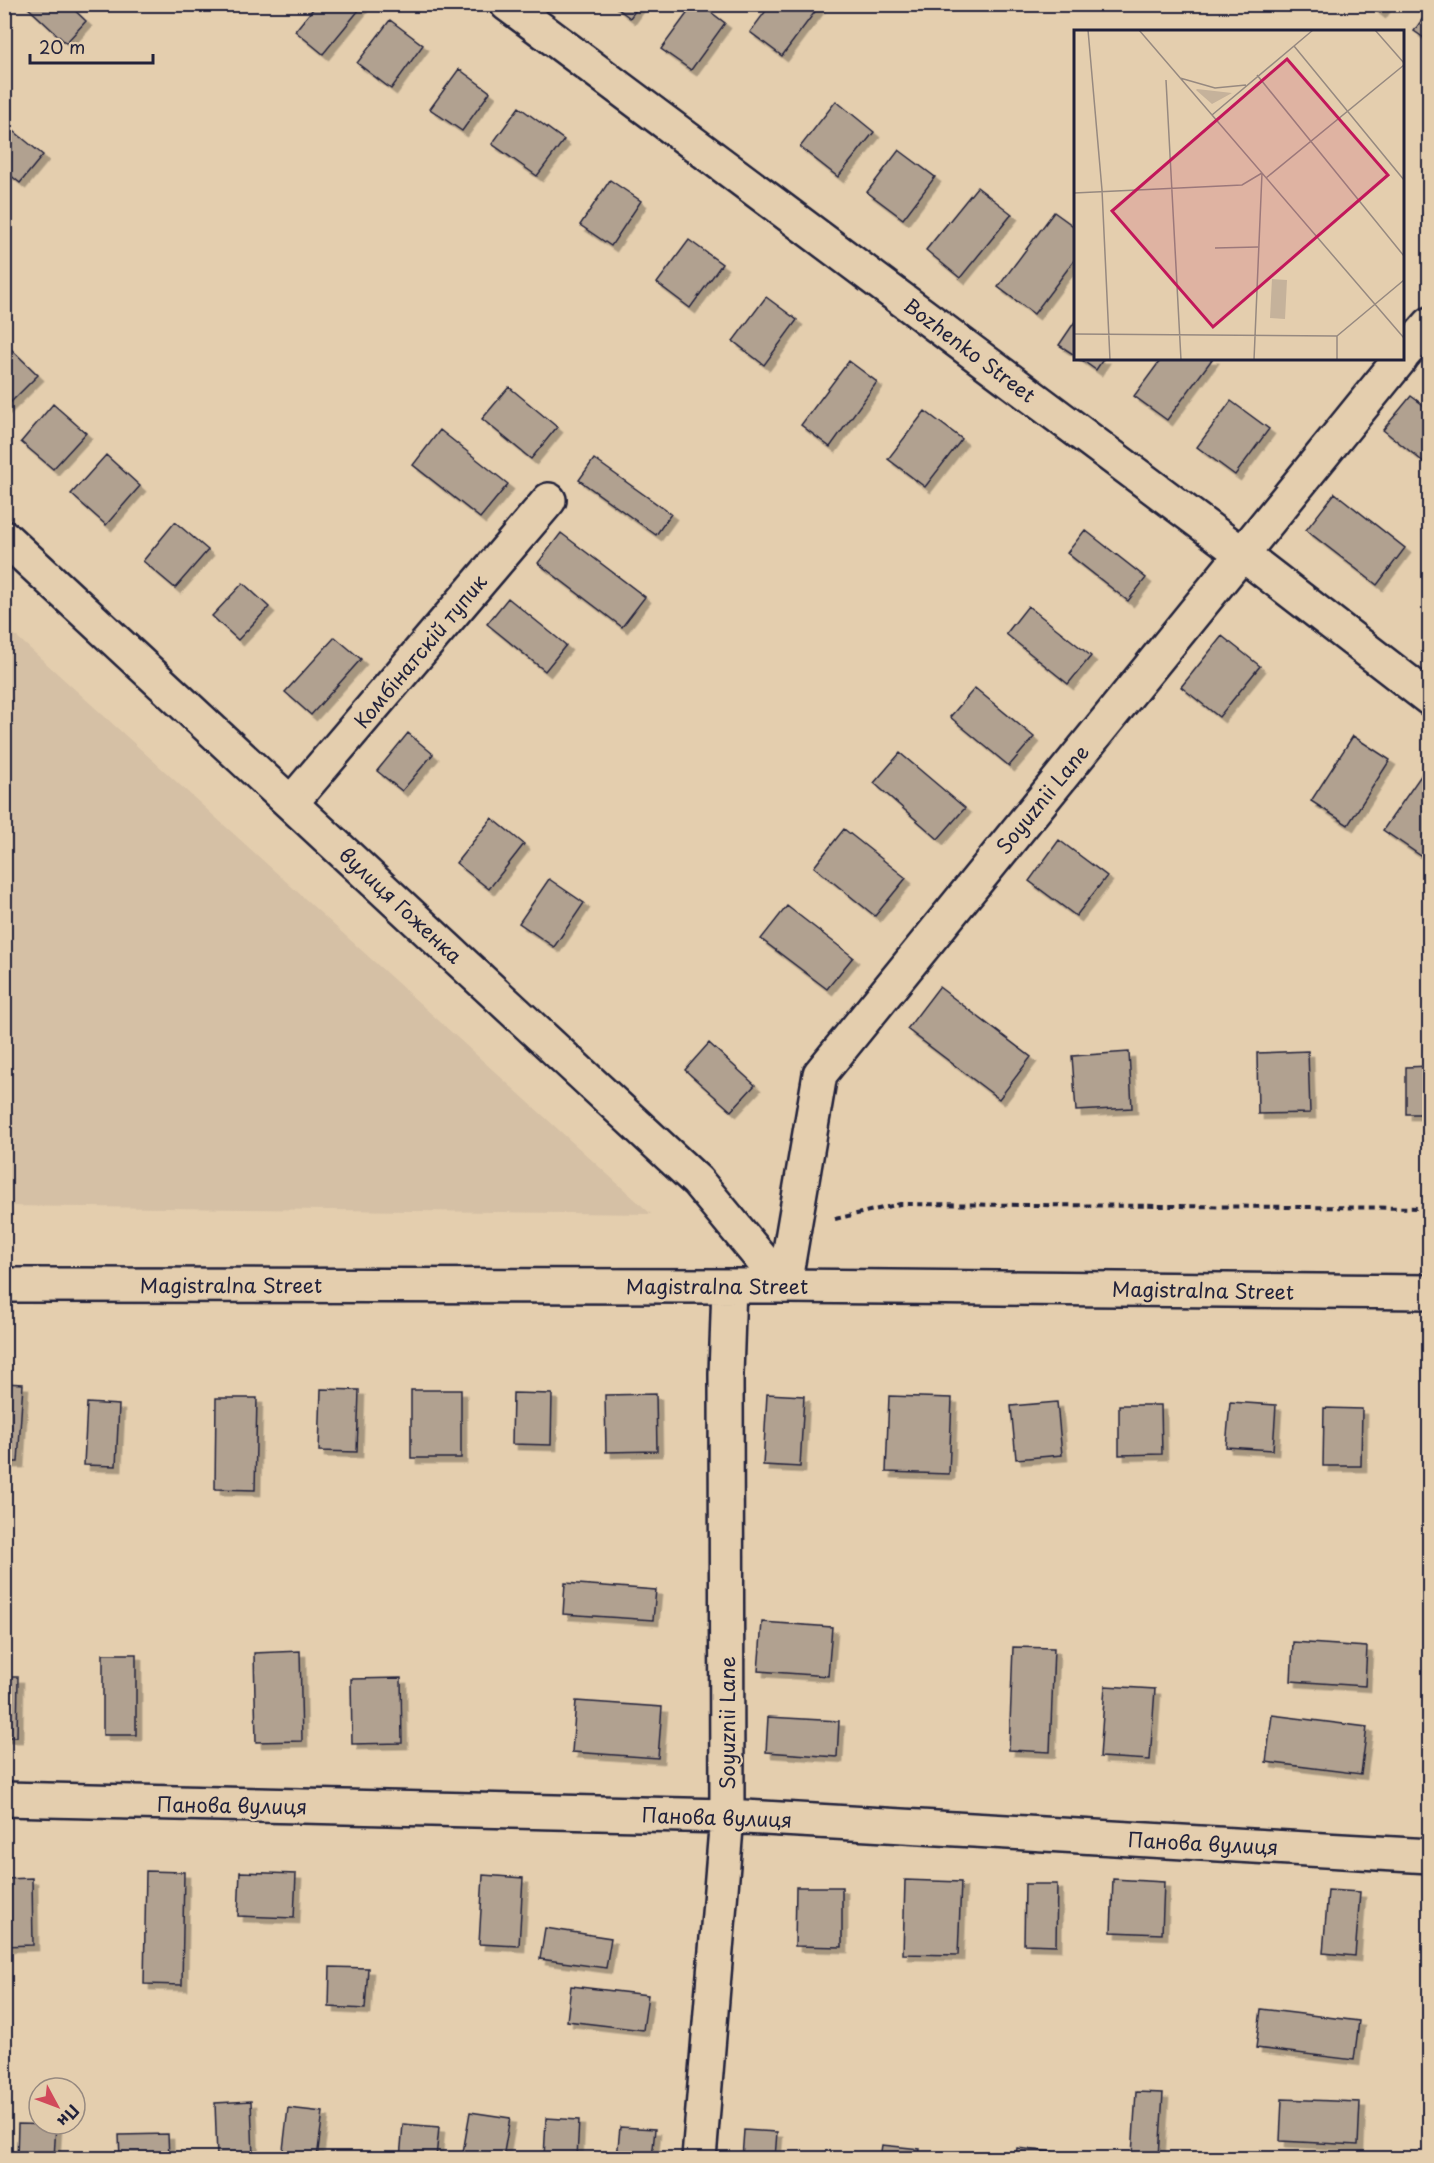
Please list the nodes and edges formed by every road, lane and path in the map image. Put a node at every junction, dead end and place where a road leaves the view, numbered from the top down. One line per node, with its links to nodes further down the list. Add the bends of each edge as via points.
1 (507, 4): 7 (street, Bozhenko Street)
2 (1430, 324): 3 (street, Soyuznii Lane)
3 (1404, 355)
4 (1400, 360): 7 (street, Soyuznii Lane)
5 (549, 500): 9 (street, Комбінатскій тупик)
6 (4, 537): 9 (street, вулиця Гоженка)
7 (1241, 553): 8 (street, Bozhenko Street); 11 (street, Soyuznii Lane, via 820,1074)
8 (1430, 699)
9 (291, 803): 14 (street, вулиця Гоженка, via 697,1180)
10 (1430, 1208): 11 (path, via 900,1204)
11 (793, 1228): 14 (street, Soyuznii Lane)
12 (4, 1286): 13 (street, Magistralna Street)
13 (729, 1286): 14 (street, Magistralna Street); 17 (street, Soyuznii Lane)
14 (784, 1286): 15 (street, Magistralna Street)
15 (1430, 1292)
16 (4, 1799): 17 (street, Панова вулиця)
17 (727, 1816): 18 (street, Панова вулиця); 19 (street, Soyuznii Lane)
18 (1430, 1856)
19 (699, 2158)

